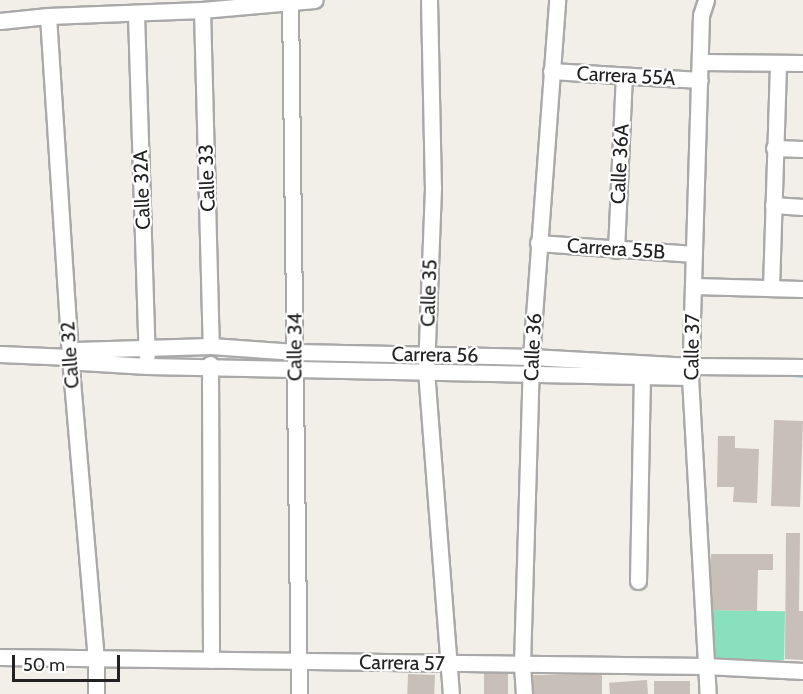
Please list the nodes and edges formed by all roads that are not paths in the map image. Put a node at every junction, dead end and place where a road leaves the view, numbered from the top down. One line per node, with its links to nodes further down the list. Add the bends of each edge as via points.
1 (315, 0): 5 (street)
2 (429, 0): 31 (street, Calle 35, via 433,188)
3 (557, 0): 13 (street, Calle 36)
4 (706, 0): 10 (street, Calle 37, via 701,15)
5 (290, 1): 6 (street); 30 (street, Calle 34)
6 (202, 10): 7 (street); 26 (street, Calle 33)
7 (136, 14): 8 (street); 29 (street, Calle 32A)
8 (48, 16): 9 (street); 28 (street, Calle 32)
9 (0, 21)
10 (701, 62): 11 (street, Carrera 55A); 15 (street, Calle 37)
11 (778, 63): 12 (street, Carrera 55A); 16 (street)
12 (803, 63)
13 (551, 71): 14 (street, Carrera 55A); 20 (street, Calle 36)
14 (624, 77): 15 (street, Carrera 55A); 21 (street, Calle 36A)
15 (700, 80): 22 (street, Calle 37)
16 (774, 148): 17 (street); 18 (street)
17 (803, 148)
18 (773, 205): 19 (street); 24 (street)
19 (803, 207)
20 (538, 243): 21 (street, Carrera 55B); 32 (street, Calle 36)
21 (616, 250): 22 (street, Carrera 55B)
22 (694, 254): 23 (street, Calle 37)
23 (693, 286): 24 (street); 35 (street, Calle 37)
24 (771, 288): 25 (street)
25 (803, 289)
26 (211, 346): 29 (street, Carrera 56); 30 (street, Carrera 56)
27 (0, 354): 28 (street, Carrera 56)
28 (70, 357): 29 (street, Carrera 56, via 75,350); 39 (street, Calle 32)
29 (147, 358): 33 (street, Carrera 56)
30 (295, 361): 31 (street, Carrera 56); 33 (street, Carrera 56); 41 (street, Calle 34)
31 (426, 363): 32 (street, Carrera 56); 42 (street, Calle 35)
32 (531, 364): 35 (street, Carrera 56); 36 (street, Carrera 56); 43 (street, Calle 36)
33 (210, 365): 40 (street)
34 (803, 367): 35 (street, Carrera 56)
35 (691, 372): 36 (street, Carrera 56); 44 (street, Calle 37)
36 (642, 375): 37 (street)
37 (638, 581)
38 (0, 657): 39 (street, Carrera 57)
39 (96, 659): 40 (street, Carrera 57); 46 (street, Calle 32)
40 (211, 660): 41 (street, Carrera 57)
41 (299, 661): 42 (street, Carrera 57); 47 (street, Calle 34)
42 (448, 663): 43 (street, Carrera 57); 48 (street, Calle 35)
43 (522, 664): 44 (street, Carrera 57); 49 (street, Calle 36)
44 (705, 666): 45 (street, Carrera 57); 50 (street, Calle 37)
45 (803, 671)
46 (96, 694)
47 (299, 694)
48 (451, 694)
49 (524, 694)
50 (708, 694)

